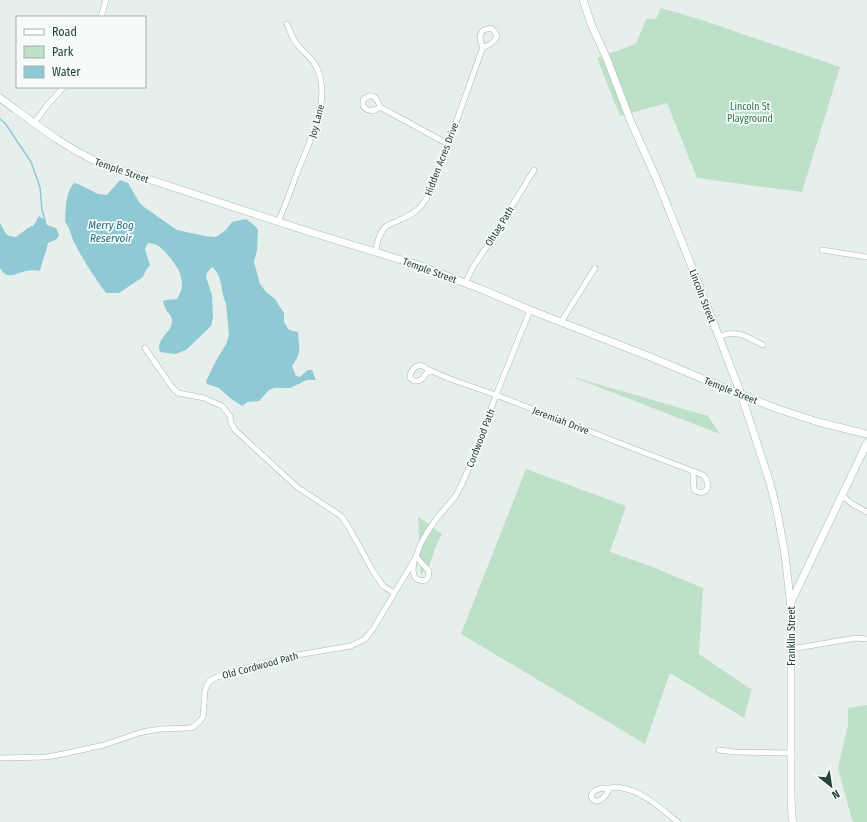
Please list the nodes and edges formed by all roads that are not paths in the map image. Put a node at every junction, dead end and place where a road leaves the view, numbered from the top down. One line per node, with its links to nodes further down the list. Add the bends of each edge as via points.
1 (106, 0): 3 (street)
2 (583, 0): 20 (main road, Lincoln Street)
3 (101, 16)
4 (287, 24): 12 (street, Joy Lane, via 295,43 316,66 322,95 320,113 308,148)
5 (484, 47): 10 (street, Hidden Acres Drive)
6 (63, 88): 9 (street)
7 (0, 98): 9 (main road, Temple Street)
8 (380, 107): 10 (street)
9 (34, 123): 12 (main road, Temple Street, via 68,146 102,164)
10 (448, 144): 14 (street, Hidden Acres Drive, via 426,199 416,211 384,228 378,238)
11 (534, 170): 17 (street, Ohtag Path)
12 (278, 222): 14 (main road, Temple Street)
13 (822, 250): 15 (street)
14 (375, 252): 17 (main road, Temple Street)
15 (867, 257)
16 (596, 268): 19 (street)
17 (465, 283): 18 (main road, Temple Street)
18 (530, 310): 19 (main road, Temple Street); 25 (street, Cordwood Path)
19 (561, 322): 24 (main road, Temple Street)
20 (719, 337): 21 (street, via 730,333 738,334); 24 (main road, Lincoln Street)
21 (763, 345)
22 (146, 348): 32 (street, via 178,393 204,398 222,406 236,430 252,446 297,487 341,516 374,573 383,586)
23 (429, 370): 25 (street, Jeremiah Drive)
24 (740, 394): 26 (main road, Temple Street, via 818,422); 33 (main road, Lincoln Street, via 776,505)
25 (496, 395): 28 (street, Jeremiah Drive); 31 (street, Cordwood Path, via 462,484 428,531)
26 (867, 434)
27 (867, 443): 29 (main road, Franklin Street)
28 (693, 472)
29 (842, 496): 30 (street); 33 (main road, Franklin Street)
30 (867, 512)
31 (416, 557): 31 (street, Cordwood Path, via 429,571 426,580 419,581 413,574); 32 (street, Old Cordwood Path)
32 (394, 593): 38 (street, Old Cordwood Path, via 370,634 354,645 291,656 222,675 210,681 205,690 202,717 193,727 148,730 104,745 46,757)
33 (791, 603): 35 (main road, Franklin Street)
34 (867, 639): 35 (street, via 856,638)
35 (791, 649): 37 (main road, Franklin Street)
36 (719, 750): 37 (street)
37 (792, 753): 40 (main road, Franklin Street)
38 (0, 758)
39 (610, 788): 41 (street, via 623,788 635,792)
40 (792, 820)
41 (678, 822)

